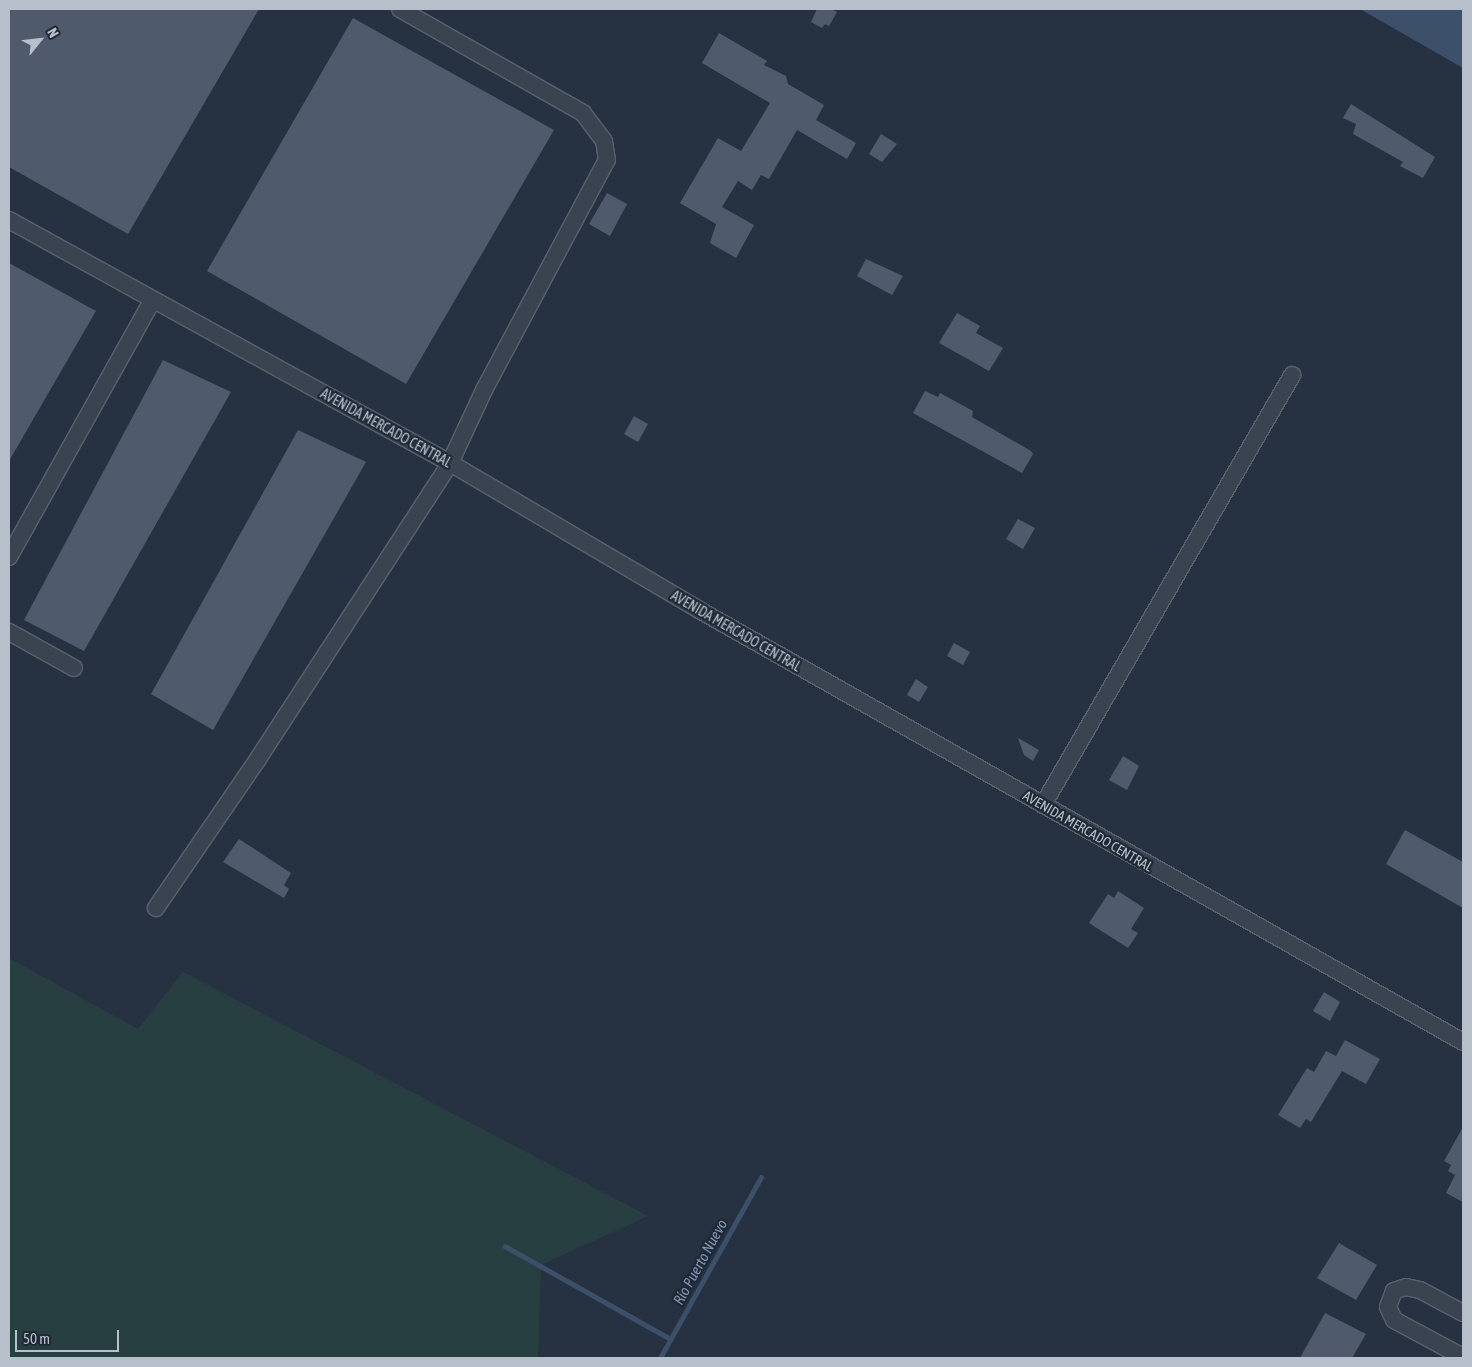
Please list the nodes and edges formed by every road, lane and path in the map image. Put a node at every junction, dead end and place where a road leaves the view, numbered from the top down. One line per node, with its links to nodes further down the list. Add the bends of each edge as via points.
1 (400, 9): 5 (street, via 583,113 604,141 606,160 484,390)
2 (9, 220): 3 (street, AVENIDA MERCADO CENTRAL)
3 (152, 301): 5 (street, AVENIDA MERCADO CENTRAL); 6 (street)
4 (1292, 375): 9 (street)
5 (450, 462): 9 (street, AVENIDA MERCADO CENTRAL, via 700,611); 10 (street, via 258,759)
6 (9, 558)
7 (9, 632): 8 (street)
8 (74, 668)
9 (1043, 805): 11 (street, AVENIDA MERCADO CENTRAL)
10 (156, 908)
11 (1463, 1042)
12 (1463, 1313): 13 (street, via 1420,1290 1406,1287 1394,1291 1388,1307 1394,1320)
13 (1463, 1357)

